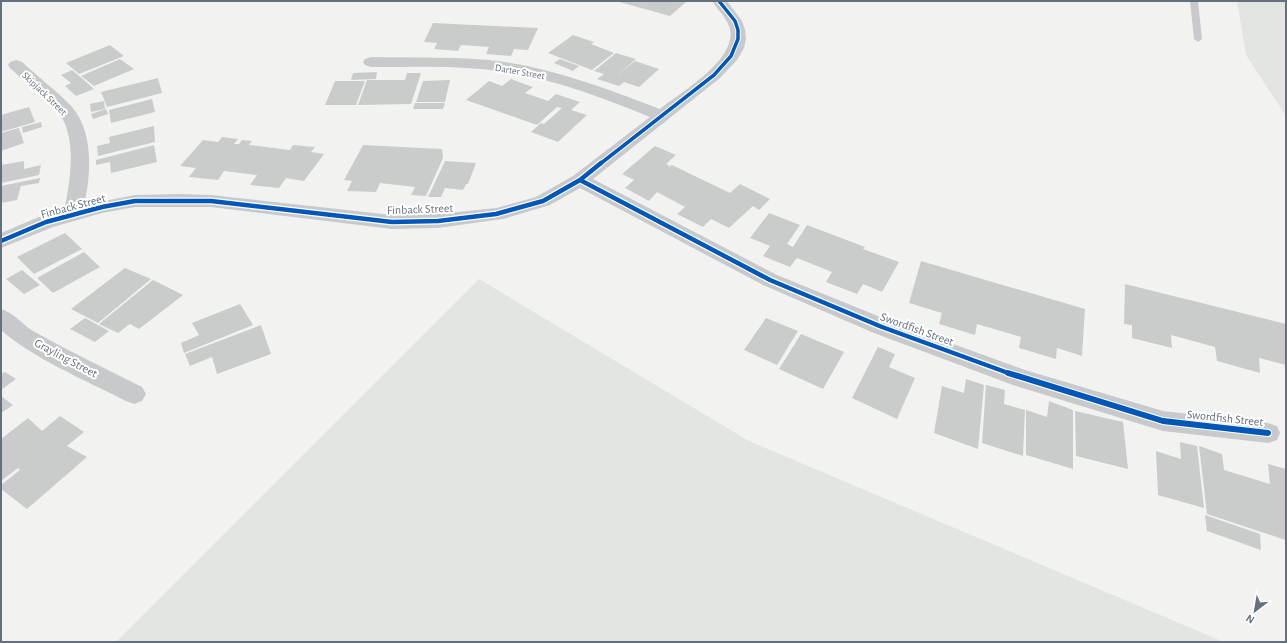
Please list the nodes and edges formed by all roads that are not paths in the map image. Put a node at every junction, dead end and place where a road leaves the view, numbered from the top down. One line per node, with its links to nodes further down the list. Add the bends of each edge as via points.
1 (719, 1): 6 (street, Finback Street, via 732,14 738,29 738,44 729,61)
2 (1194, 1): 3 (lane)
3 (1198, 39)
4 (371, 62): 6 (street, Darter Street, via 467,64 506,68 553,77 601,92)
5 (16, 65): 8 (street, Skipjack Street, via 66,111 77,133 80,155 78,190)
6 (662, 116): 7 (street, Finback Street)
7 (580, 180): 8 (street, Finback Street, via 543,201 496,214 438,221 392,222 211,201 179,200 136,201); 12 (street, Swordfish Street, via 770,280 882,327 1021,378 1163,421)
8 (72, 216): 9 (street, Finback Street, via 46,222)
9 (1, 241)
10 (1, 317): 11 (street, Grayling Street, via 20,334)
11 (134, 394)
12 (1268, 433)

